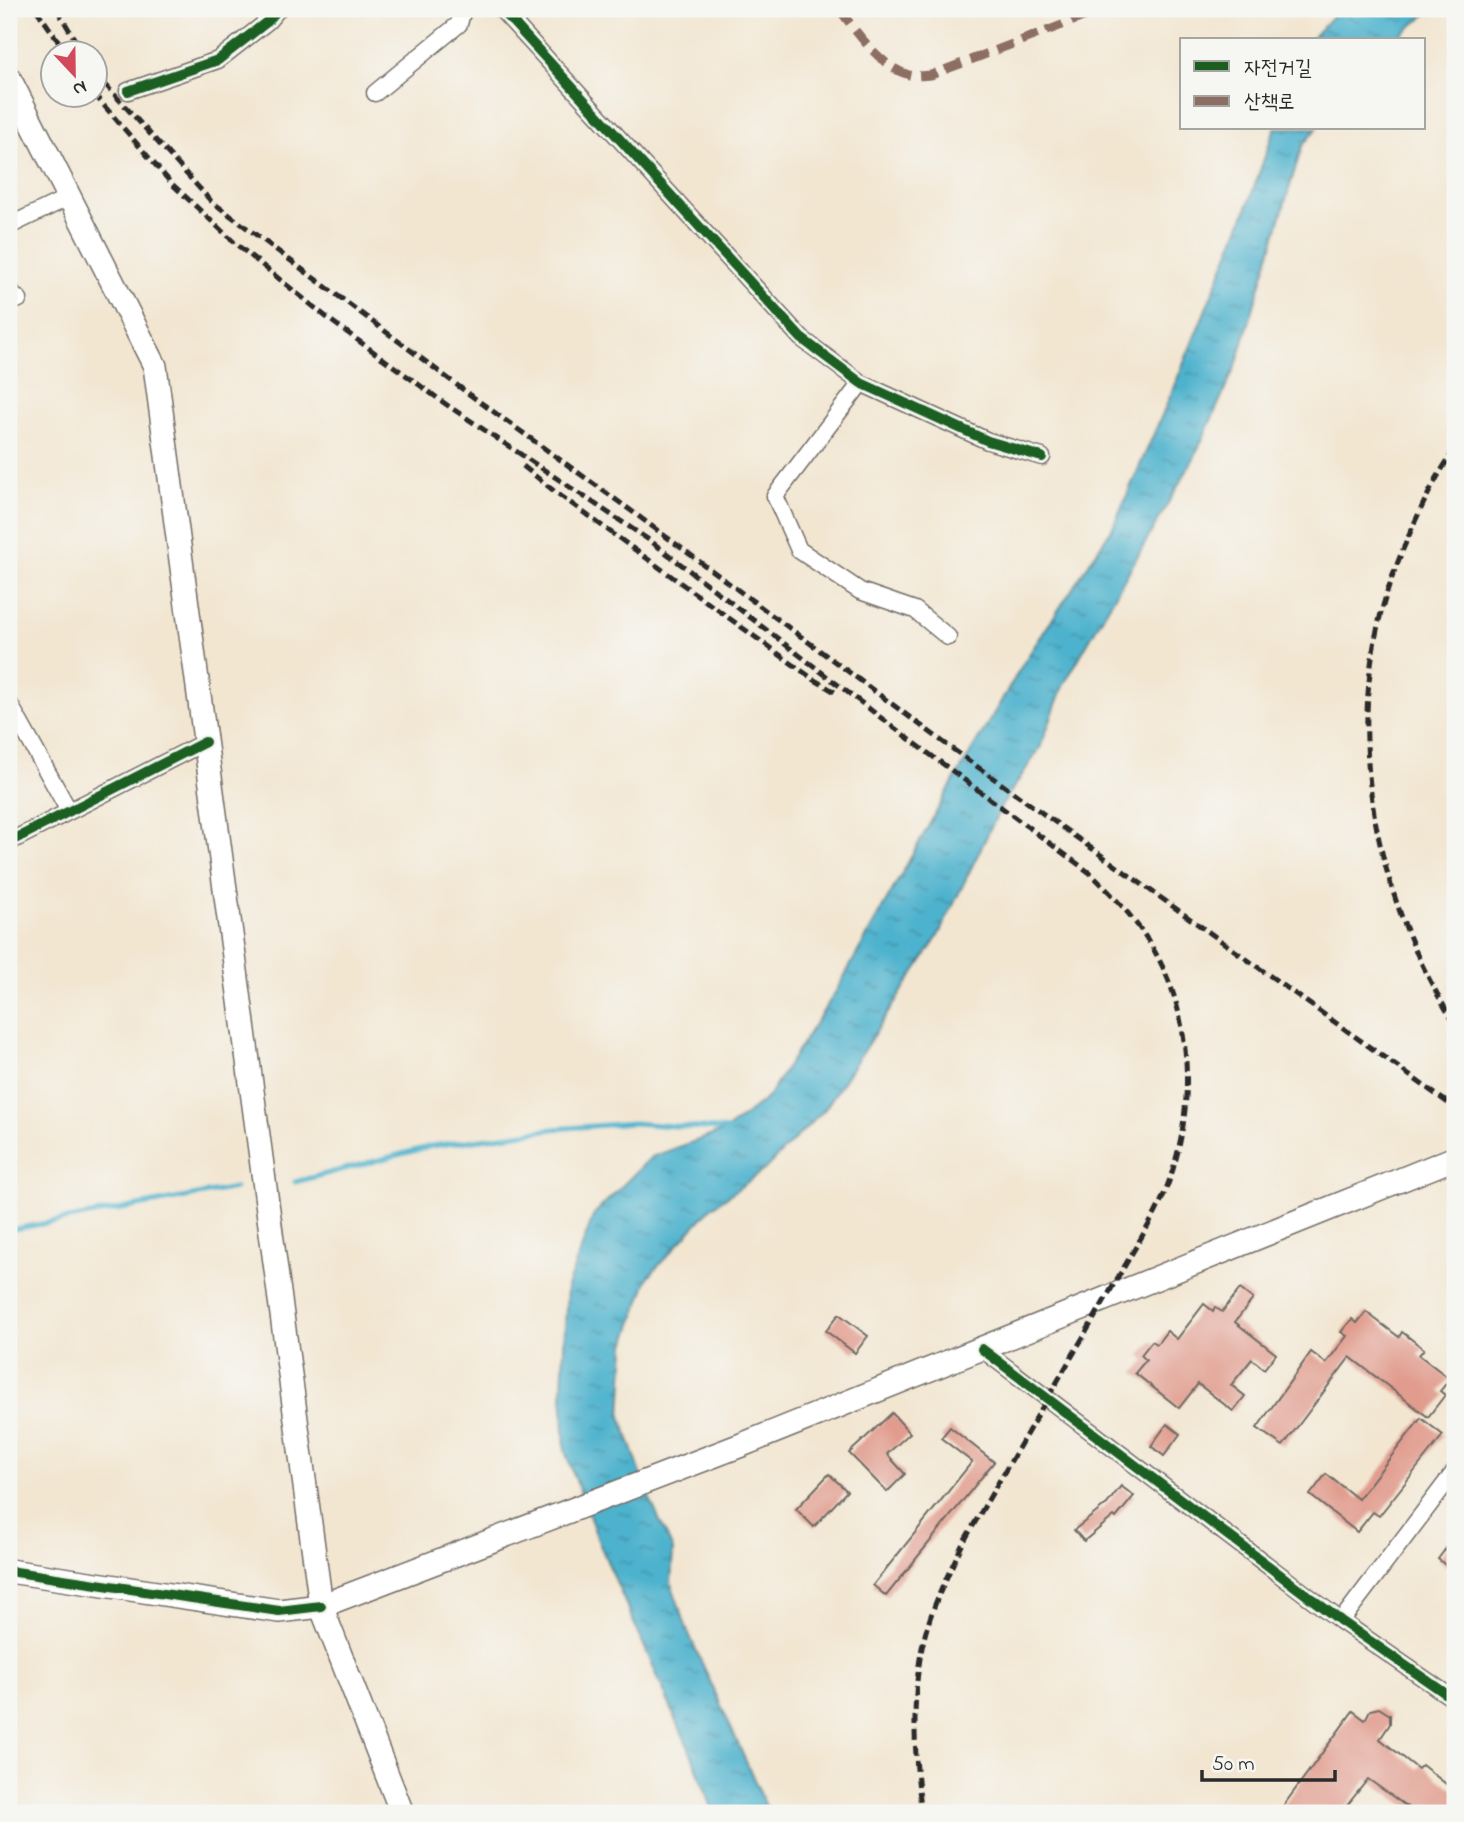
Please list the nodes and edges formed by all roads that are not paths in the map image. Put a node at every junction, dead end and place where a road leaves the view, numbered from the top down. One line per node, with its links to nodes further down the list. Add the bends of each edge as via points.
1 (278, 9): 5 (street, via 218,60)
2 (463, 9): 6 (street, via 459,24)
3 (501, 9): 11 (street, via 802,338)
4 (9, 78): 7 (main road)
5 (128, 91)
6 (375, 93)
7 (69, 197): 8 (street); 15 (main road, via 155,366)
8 (9, 226)
9 (9, 278): 10 (lane)
10 (14, 301)
11 (862, 383): 12 (street, via 988,441); 13 (street, via 775,496 799,550 860,591 915,610)
12 (1042, 457)
13 (948, 637)
14 (9, 703): 16 (street)
15 (205, 742): 16 (street); 22 (main road)
16 (69, 811): 17 (street)
17 (9, 842)
18 (1455, 1158): 19 (main road)
19 (982, 1349): 22 (main road); 23 (street)
20 (1455, 1471): 23 (street)
21 (9, 1571): 22 (main road, via 279,1611)
22 (321, 1606): 25 (main road)
23 (1342, 1621): 24 (street)
24 (1455, 1700)
25 (402, 1813)

